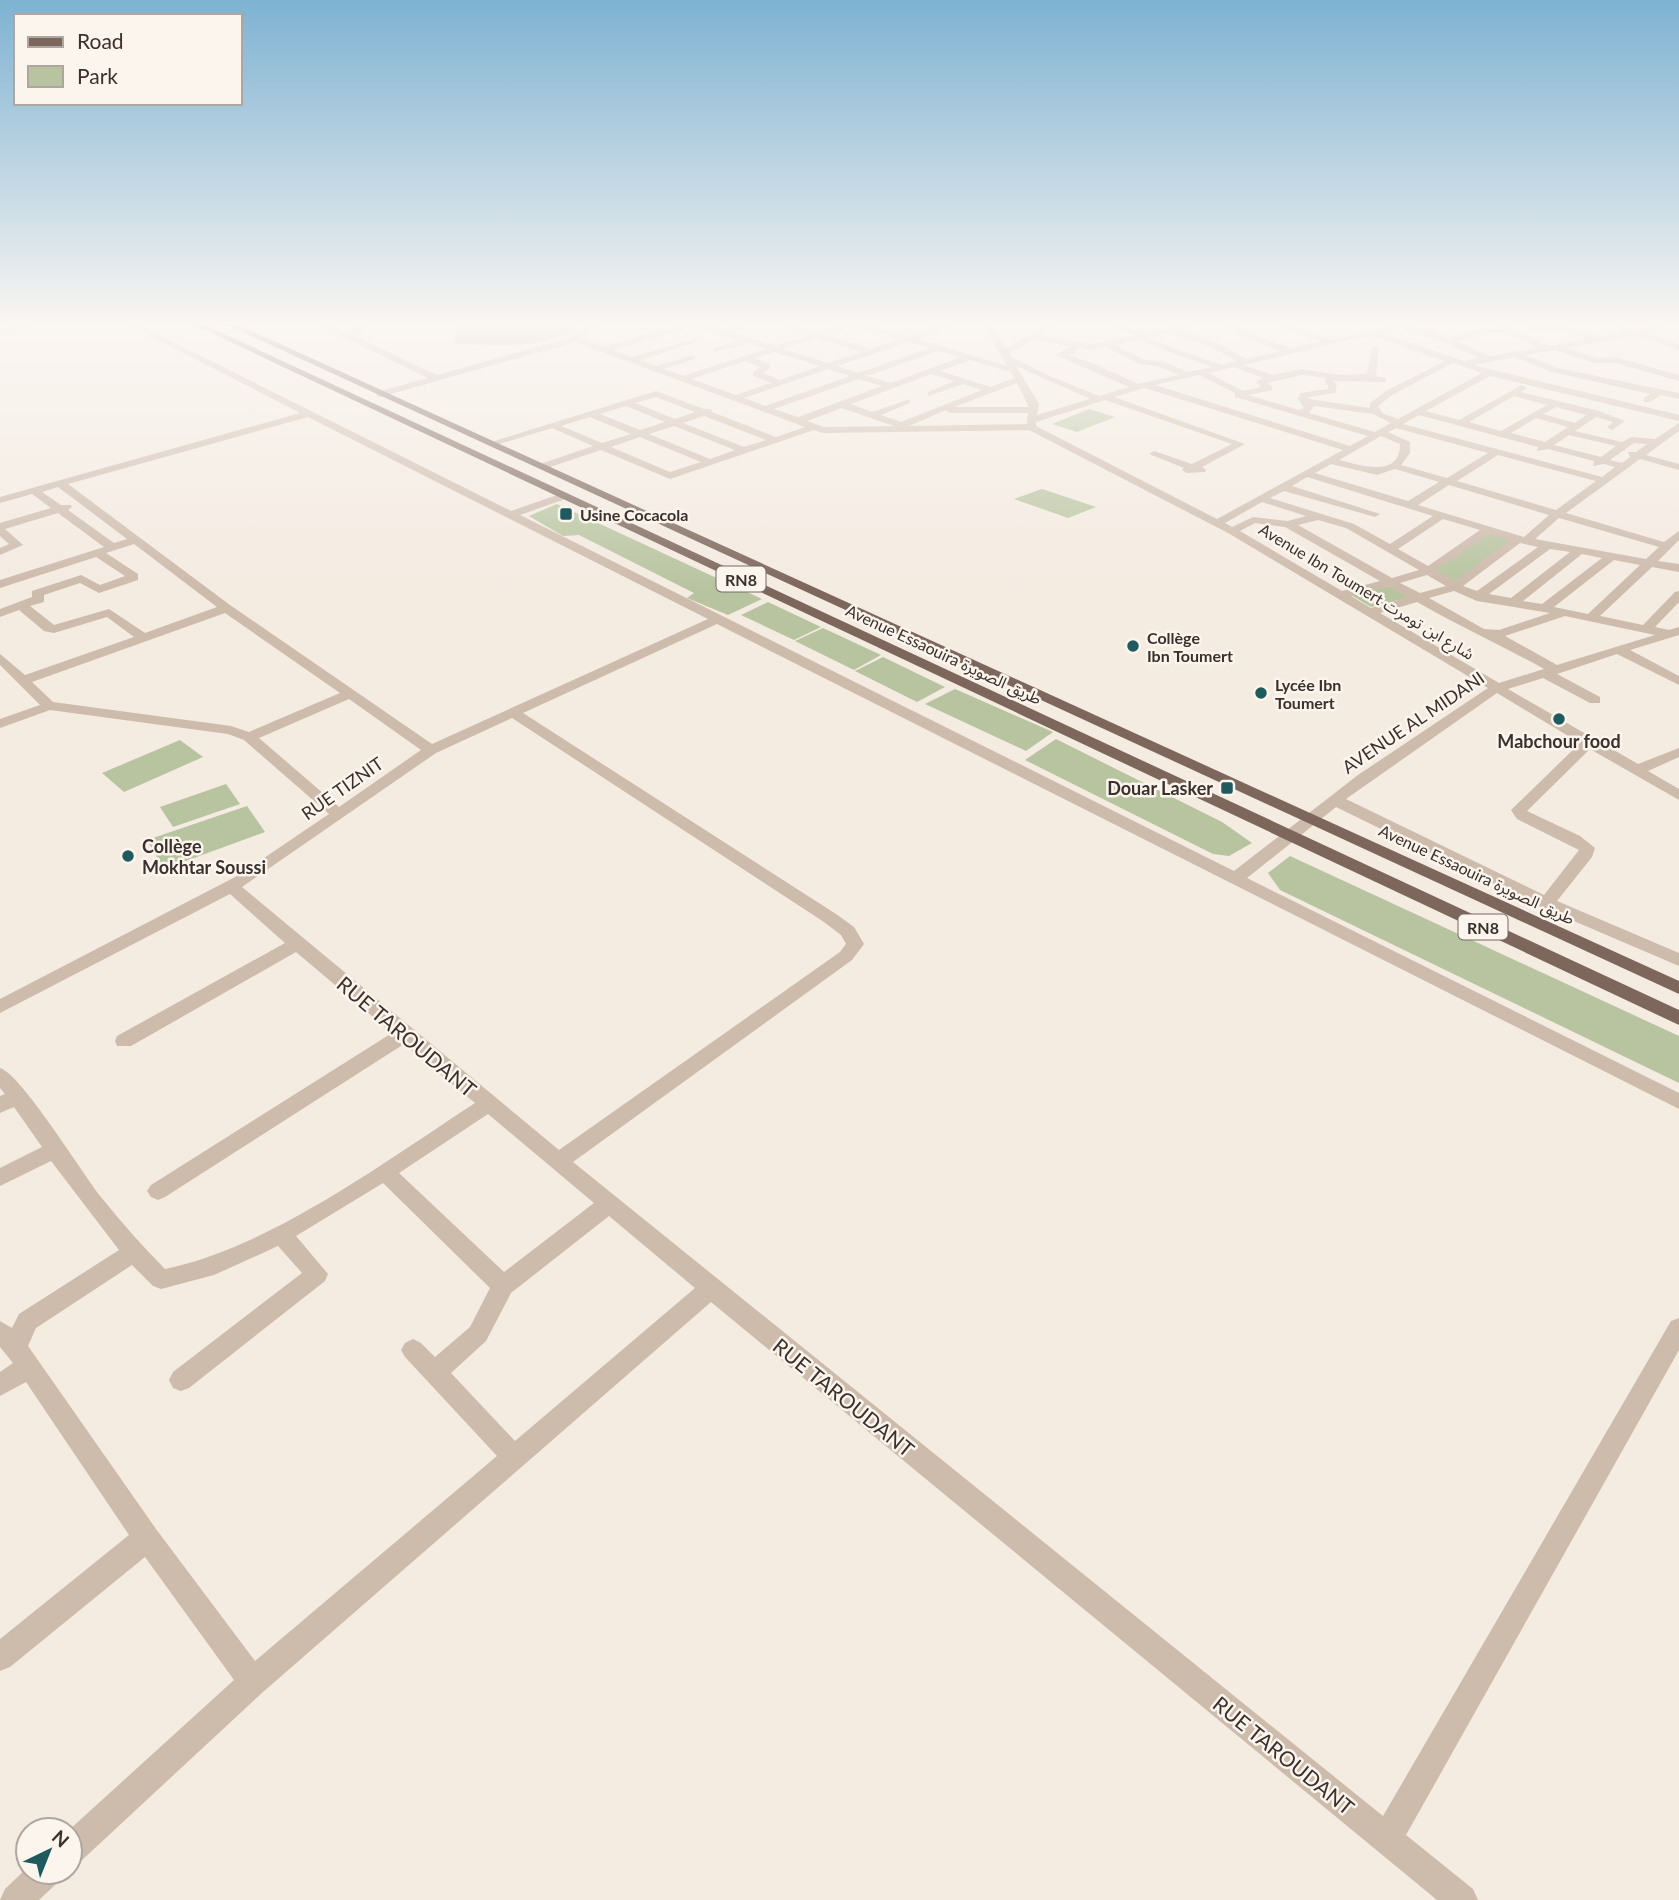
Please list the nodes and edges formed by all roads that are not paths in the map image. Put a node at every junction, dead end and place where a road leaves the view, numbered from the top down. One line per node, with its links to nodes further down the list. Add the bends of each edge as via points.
1 (301, 412): 28 (street)
2 (384, 412): 74 (main road, Avenue Essaouira طريق الصويرة / RN8)
3 (421, 412): 50 (main road, Avenue Essaouira طريق الصويرة / RN8)
4 (593, 412): 26 (street)
5 (649, 412): 35 (street)
6 (706, 412): 35 (street); 48 (street)
7 (772, 412): 34 (street)
8 (821, 412): 34 (street)
9 (863, 412): 30 (street)
10 (881, 412): 30 (street)
11 (932, 412): 43 (street, via 906,422)
12 (968, 412): 31 (street)
13 (1031, 412): 31 (street)
14 (1051, 412): 31 (street)
15 (1051, 412): 31 (street)
16 (1143, 412): 58 (street, via 1240,444 1193,466)
17 (1229, 412): 44 (street)
18 (1296, 412): 29 (street)
19 (1306, 412): 29 (street)
20 (1376, 412): 37 (street)
21 (1418, 412): 36 (street); 37 (street)
22 (1481, 412): 36 (street)
23 (1540, 412): 32 (street)
24 (1591, 412): 27 (street)
25 (1654, 412): 33 (street)
26 (589, 413): 38 (street); 45 (street)
27 (1596, 413): 39 (street); 42 (street, via 1620,421)
28 (306, 414): 71 (street); 83 (street)
29 (1303, 414): 44 (street); 46 (street)
30 (873, 415): 43 (street)
31 (1032, 415): 43 (street); 86 (street, Avenue Ibn Toumert شارع ابن تومرت)
32 (1534, 415): 39 (street); 47 (street)
33 (1679, 418)
34 (797, 421): 41 (street)
35 (676, 422): 45 (street); 55 (street)
36 (1461, 423): 47 (street)
37 (1398, 424): 46 (street); 56 (street)
38 (552, 425): 50 (street); 52 (street)
39 (1577, 426): 42 (street); 51 (street); 53 (street)
40 (1679, 426): 49 (street)
41 (813, 427): 43 (street, via 831,431); 48 (street)
42 (1612, 427): 49 (street)
43 (904, 428)
44 (1282, 428): 54 (street)
45 (642, 433): 52 (street); 62 (street)
46 (1378, 434): 54 (street); 65 (street, via 1405,442 1405,453)
47 (1503, 434): 51 (street)
48 (776, 440): 55 (street)
49 (1658, 441): 53 (street, via 1634,440); 57 (street)
50 (493, 443): 63 (main road, Avenue Essaouira طريق الصويرة / RN8)
51 (1545, 446): 59 (street); 61 (street)
52 (601, 447): 62 (street, via 667,476); 63 (street)
53 (1619, 448): 57 (street); 61 (street)
54 (1350, 449): 60 (street)
55 (745, 451): 62 (street)
56 (1496, 452): 59 (street); 70 (street)
57 (1637, 456): 64 (street); 66 (street)
58 (1167, 459)
59 (1525, 460): 68 (street)
60 (1331, 461): 65 (street, via 1377,472); 67 (street)
61 (1602, 461): 64 (street); 68 (street)
62 (712, 463)
63 (544, 466): 145 (main road, Avenue Essaouira طريق الصويرة / RN8)
64 (1623, 466): 69 (street)
65 (1395, 467): 70 (street)
66 (1679, 467)
67 (1307, 474): 72 (street); 77 (street)
68 (1583, 475): 69 (street)
69 (1603, 480): 82 (street)
70 (1446, 482): 79 (street); 82 (street)
71 (60, 483): 73 (street); 78 (street)
72 (1283, 487): 75 (street); 81 (street)
73 (33, 491): 76 (street); 80 (street)
74 (564, 496): 83 (street); 146 (main road, Avenue Essaouira طريق الصويرة / RN8)
75 (1262, 499): 85 (street); 86 (street)
76 (0, 500)
77 (1395, 501): 79 (street); 81 (street)
78 (83, 502): 80 (street); 93 (street)
79 (1410, 505): 84 (street)
80 (59, 509): 88 (street); 97 (street)
81 (1375, 514): 89 (street)
82 (1557, 514): 94 (street); 96 (street)
83 (509, 515): 121 (street)
84 (1442, 515): 90 (street); 98 (street)
85 (1319, 516): 87 (street); 89 (street)
86 (1217, 523): 91 (street, Avenue Ibn Toumert شارع ابن تومرت)
87 (1288, 524): 91 (street, via 1253,520); 106 (street)
88 (3, 526): 99 (street, via 17,545)
89 (1350, 526): 98 (street)
90 (1488, 530): 94 (street); 105 (street)
91 (1232, 531): 109 (street, Avenue Ibn Toumert شارع ابن تومرت)
92 (1679, 534): 96 (street)
93 (136, 540): 97 (street); 115 (street)
94 (1522, 540): 95 (street); 108 (street)
95 (1548, 545): 101 (street); 111 (street)
96 (1667, 546): 103 (street)
97 (113, 548): 100 (street)
98 (1389, 550): 105 (street)
99 (0, 552)
100 (98, 552): 107 (street); 114 (street, via 134,577 99,589 81,579 36,594 40,599)
101 (1578, 552): 102 (street); 113 (street)
102 (1611, 557): 103 (street); 116 (street)
103 (1649, 563): 104 (street); 120 (street)
104 (1679, 568)
105 (1426, 572): 106 (street); 108 (street)
106 (1390, 583): 109 (street); 112 (street)
107 (0, 584)
108 (1454, 587): 111 (street); 112 (street)
109 (1341, 595): 118 (street, Avenue Ibn Toumert شارع ابن تومرت)
110 (1679, 595): 122 (street)
111 (1477, 597): 113 (street)
112 (1417, 598): 118 (street); 124 (street)
113 (1512, 603): 116 (street)
114 (21, 605): 117 (street); 125 (street, via 48,628 109,613)
115 (226, 608): 125 (street); 132 (street)
116 (1545, 609): 119 (street)
117 (0, 612)
118 (1370, 612): 131 (street, Avenue Ibn Toumert شارع ابن تومرت)
119 (1564, 612): 120 (street); 124 (street)
120 (1591, 618): 122 (street)
121 (716, 620): 135 (street, RUE TIZNIT); 147 (street)
122 (1646, 629): 123 (street)
123 (1674, 633): 126 (street, AVENUE AL MIDANI)
124 (1493, 635): 128 (street)
125 (142, 636): 129 (street)
126 (1619, 650): 128 (street, AVENUE AL MIDANI); 130 (street)
127 (1, 660): 129 (street)
128 (1550, 671): 131 (street, AVENUE AL MIDANI); 133 (street)
129 (24, 680): 134 (street)
130 (1679, 681)
131 (1496, 688): 138 (street, Avenue Ibn Toumert شارع ابن تومرت); 143 (street, AVENUE AL MIDANI)
132 (349, 694): 137 (street); 139 (street)
133 (1595, 701)
134 (49, 706): 136 (street); 137 (street, via 182,722)
135 (512, 712): 139 (street, RUE TIZNIT); 162 (street, via 830,918 848,931 855,944 846,956)
136 (0, 724)
137 (249, 737): 144 (street)
138 (1588, 743): 141 (street, Avenue Ibn Toumert شارع ابن تومرت); 149 (street, via 1518,810 1587,848)
139 (431, 750): 144 (street, RUE TIZNIT)
140 (1679, 752): 141 (street)
141 (1637, 770): 142 (street, Avenue Ibn Toumert شارع ابن تومرت)
142 (1679, 795)
143 (1335, 800): 145 (street, AVENUE AL MIDANI); 149 (street)
144 (338, 814): 148 (street, RUE TIZNIT)
145 (1310, 818): 146 (street, AVENUE AL MIDANI); 152 (main road, Avenue Essaouira طريق الصويرة / RN8)
146 (1287, 836): 147 (street, AVENUE AL MIDANI); 154 (main road, Avenue Essaouira طريق الصويرة / RN8)
147 (1234, 880): 159 (street)
148 (232, 887): 150 (street, RUE TAROUDANT); 153 (street, RUE TIZNIT)
149 (1547, 903): 151 (street)
150 (297, 944): 155 (street, RUE TAROUDANT); 156 (street)
151 (1679, 960)
152 (1679, 988)
153 (0, 1007)
154 (1679, 1018)
155 (405, 1034): 160 (street, RUE TAROUDANT); 165 (street)
156 (124, 1041)
157 (0, 1075): 158 (street)
158 (9, 1100): 161 (street)
159 (1679, 1102)
160 (488, 1104): 162 (street, RUE TAROUDANT); 163 (street)
161 (55, 1150): 164 (street); 168 (street)
162 (559, 1161): 166 (street, RUE TAROUDANT)
163 (385, 1172): 167 (street); 169 (street)
164 (0, 1178)
165 (158, 1191)
166 (609, 1204): 169 (street); 170 (street, RUE TAROUDANT)
167 (281, 1235): 168 (street, via 226,1263 161,1279); 175 (street, via 317,1274)
168 (133, 1253): 172 (street, via 27,1321)
169 (503, 1286): 174 (street, via 478,1334)
170 (711, 1288): 177 (street); 182 (street, RUE TAROUDANT)
171 (1679, 1328): 182 (street)
172 (15, 1349): 176 (street); 178 (street)
173 (413, 1350): 174 (street)
174 (435, 1372): 177 (street)
175 (181, 1380)
176 (0, 1385)
177 (513, 1457): 180 (street)
178 (148, 1538): 179 (street); 180 (street)
179 (0, 1657)
180 (253, 1682): 181 (street)
181 (84, 1837)
182 (1387, 1838): 185 (street, RUE TAROUDANT)
183 (31, 1886): 184 (street)
184 (16, 1900)
185 (1462, 1900)

